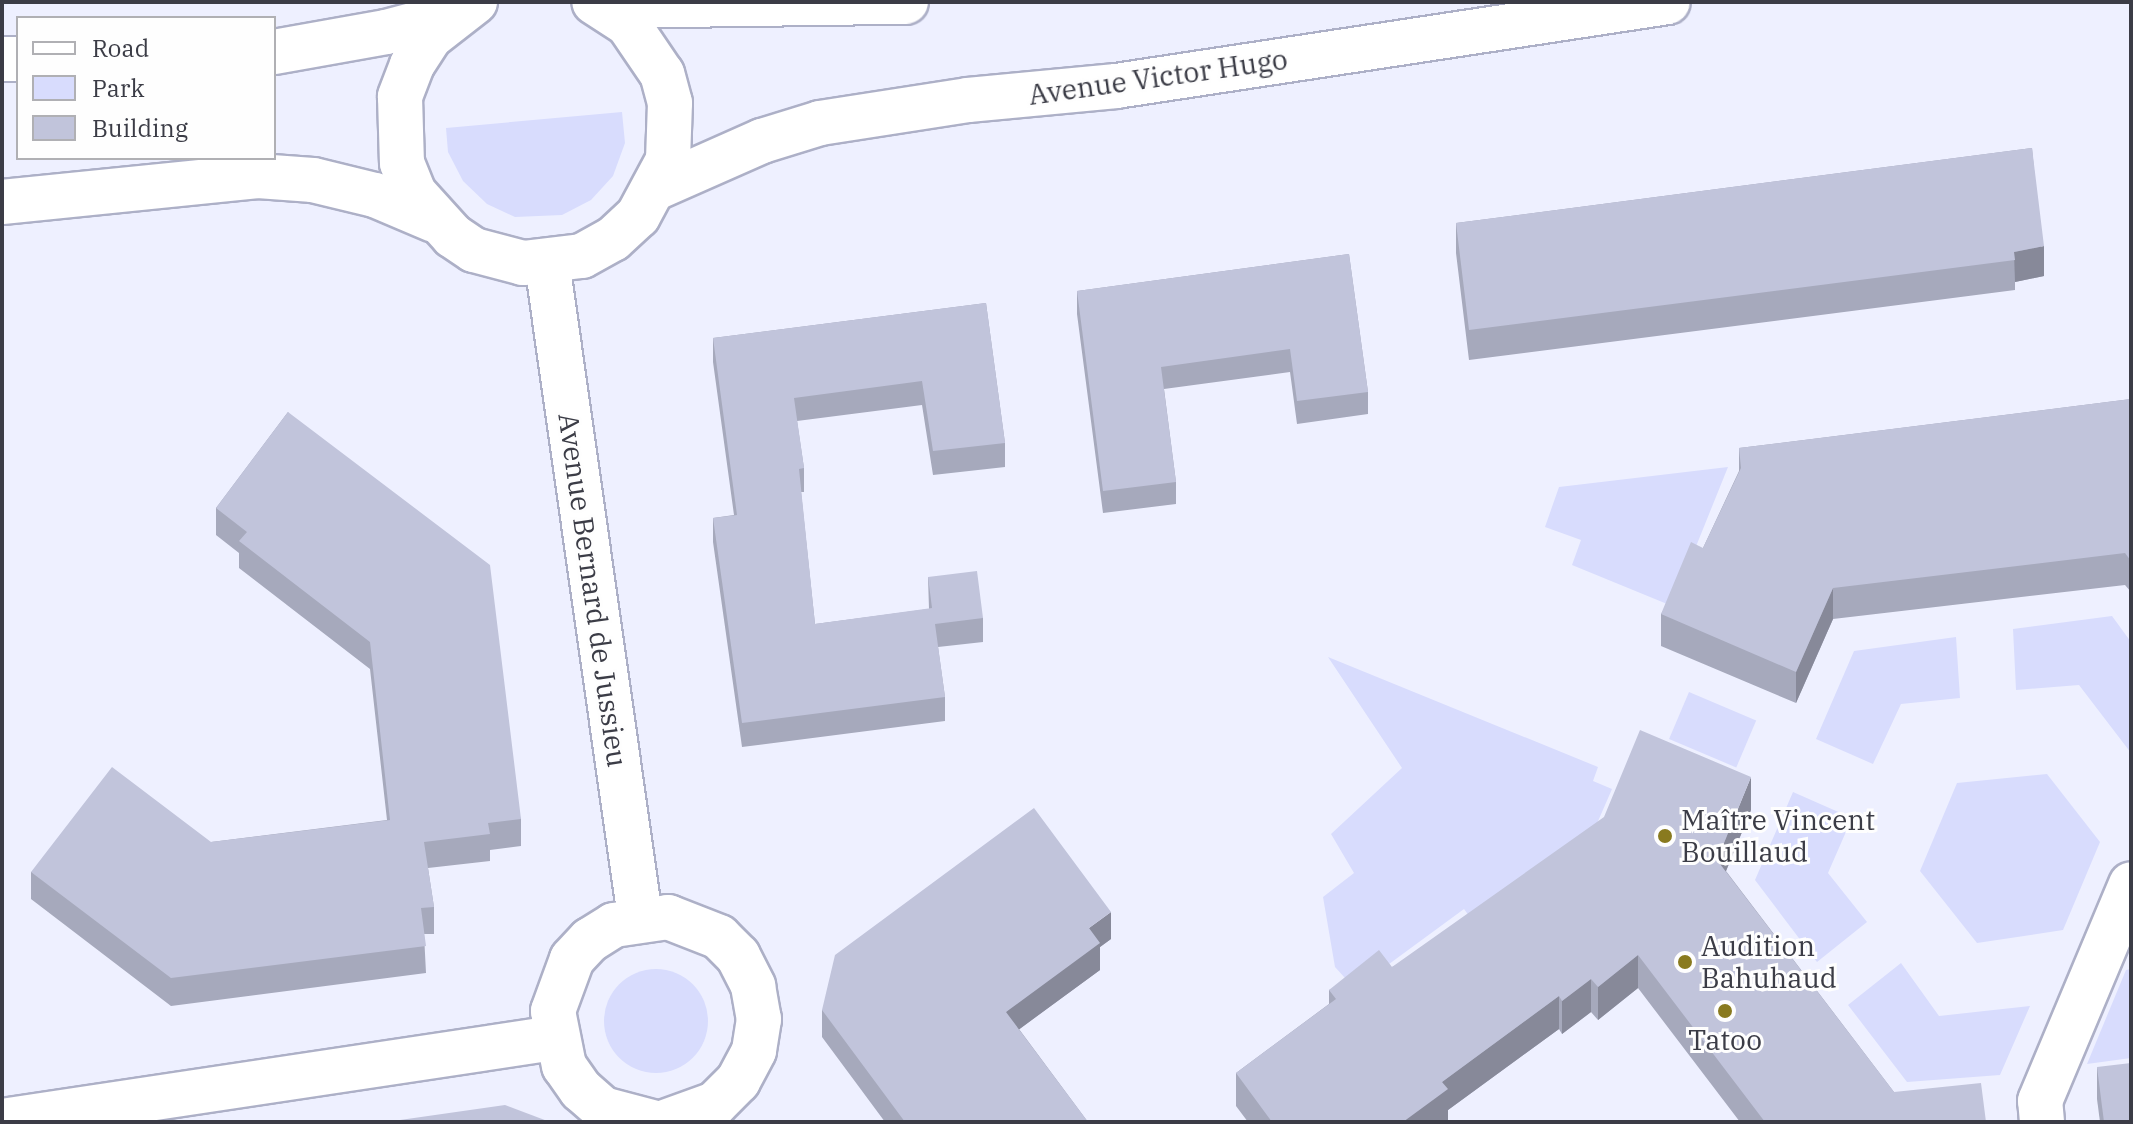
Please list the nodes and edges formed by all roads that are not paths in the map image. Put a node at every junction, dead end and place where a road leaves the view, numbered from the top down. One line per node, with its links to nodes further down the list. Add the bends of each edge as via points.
1 (906, 2): 3 (street)
2 (1668, 2): 6 (street, Avenue Victor Hugo, via 1116,86 968,100 820,123 762,141)
3 (599, 4): 6 (street, via 648,47 666,89 672,131)
4 (465, 8): 5 (street); 8 (street, via 418,56 400,97 402,163 414,193)
5 (276, 52)
6 (658, 187): 9 (street, via 613,239 582,256)
7 (2, 202): 8 (street, via 258,176 313,180 375,195)
8 (434, 220): 9 (street, via 474,250 523,263)
9 (547, 263): 11 (street, Avenue Bernard de Jussieu)
10 (2131, 884): 13 (street)
11 (640, 917): 12 (street, via 614,925 572,959 553,1011); 14 (street, via 668,917 719,937 738,956 753,986 759,1019 754,1051)
12 (554, 1038): 15 (street); 16 (street, via 564,1066 603,1109)
13 (2041, 1112)
14 (722, 1113): 17 (street)
15 (2, 1121)
16 (652, 1122)
17 (665, 1122)

